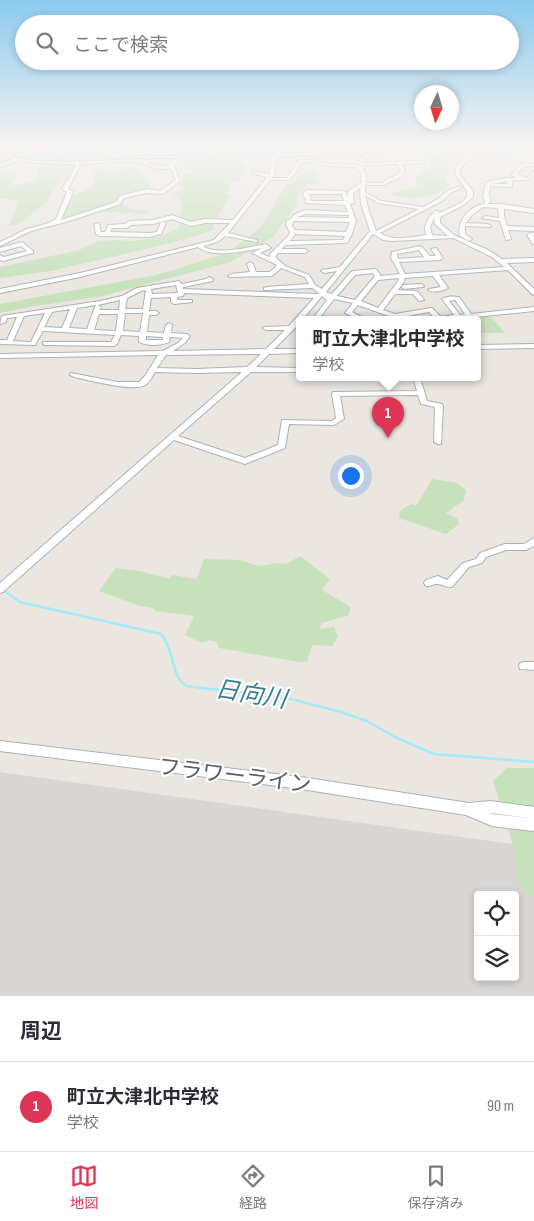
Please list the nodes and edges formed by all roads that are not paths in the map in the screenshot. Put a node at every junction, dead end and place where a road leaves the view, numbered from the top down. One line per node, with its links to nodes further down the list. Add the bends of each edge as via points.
1 (69, 194): 30 (street, via 58,220)
2 (132, 194): 30 (street, via 122,197 113,205)
3 (256, 194): 27 (street)
4 (314, 194): 16 (street, via 309,195)
5 (344, 194): 16 (street)
6 (350, 194): 16 (street)
7 (363, 194): 34 (street)
8 (367, 194): 14 (street, via 380,202)
9 (447, 194): 14 (street)
10 (463, 194): 40 (street, via 455,204 436,212 430,220 427,233)
11 (470, 194): 39 (street, via 459,207 441,214 436,220 439,228)
12 (486, 194): 13 (street)
13 (486, 204): 15 (street); 26 (street, via 472,212)
14 (423, 208): 34 (street)
15 (501, 208): 17 (street); 18 (street); 21 (street)
16 (349, 210): 22 (street, via 305,210); 24 (street); 24 (street, via 331,216); 37 (street)
17 (534, 210)
18 (513, 212)
19 (485, 218): 21 (street)
20 (122, 220): 23 (street)
21 (502, 220): 31 (street)
22 (292, 221): 24 (street); 33 (street)
23 (153, 222): 27 (street, via 176,217 191,224 205,221); 28 (street, via 129,223)
24 (331, 222)
25 (97, 224): 35 (street, via 98,234)
26 (463, 224): 29 (street); 49 (street, via 462,235 480,244)
27 (232, 225): 36 (street)
28 (127, 226): 35 (street, via 110,226); 35 (street, via 162,225 159,233 150,235)
29 (488, 226)
30 (41, 227): 47 (street)
31 (504, 228): 32 (street); 41 (street)
32 (534, 229)
33 (293, 232): 37 (street); 46 (street)
34 (374, 232): 40 (street, via 382,238 394,240); 62 (street)
35 (106, 234)
36 (224, 234): 42 (street); 48 (street)
37 (349, 234): 46 (street, via 342,243)
38 (534, 235): 44 (street, via 530,235)
39 (455, 236): 40 (street); 49 (street)
40 (430, 237)
41 (508, 239)
42 (255, 241)
43 (35, 242): 45 (street)
44 (534, 242)
45 (21, 243): 51 (street); 54 (street, via 31,252)
46 (284, 243): 52 (street)
47 (0, 244)
48 (203, 245): 60 (street, via 205,250 227,252 266,246 268,248 256,254); 79 (street)
49 (478, 247): 58 (street)
50 (434, 249): 55 (street, via 440,258)
51 (0, 250)
52 (276, 250): 53 (street); 60 (street, via 272,255)
53 (305, 251)
54 (0, 257)
55 (432, 258): 56 (street); 59 (street, via 420,248 394,253); 65 (street)
56 (420, 259): 59 (street); 67 (street)
57 (534, 260): 58 (street)
58 (502, 261): 63 (street)
59 (396, 262): 69 (street)
60 (279, 263): 66 (street, via 272,274); 72 (street, via 307,276)
61 (250, 264): 66 (street)
62 (343, 268): 64 (street); 82 (street)
63 (510, 268): 65 (street); 81 (street)
64 (324, 271)
65 (445, 272): 67 (street)
66 (254, 274): 68 (street)
67 (431, 274): 69 (street); 78 (street, via 445,288)
68 (230, 276)
69 (402, 277): 70 (street); 75 (street); 80 (street)
70 (379, 278): 87 (street, via 375,271 353,273); 91 (street)
71 (211, 280): 76 (street)
72 (313, 286): 77 (street); 82 (street)
73 (421, 286): 75 (street)
74 (150, 287): 76 (street, via 179,283); 85 (street); 86 (street)
75 (409, 287): 80 (street)
76 (180, 288): 82 (street, via 255,294); 84 (street, via 181,295)
77 (263, 290)
78 (431, 290)
79 (0, 291)
80 (397, 291): 88 (street); 89 (street, via 415,292); 98 (street)
81 (534, 293)
82 (321, 294): 87 (street); 106 (street); 107 (street, via 331,299)
83 (161, 295): 84 (street); 85 (street); 93 (street)
84 (174, 295): 90 (street, via 174,302)
85 (149, 296): 101 (street)
86 (124, 297): 92 (street); 100 (street)
87 (333, 297): 91 (street)
88 (405, 300)
89 (421, 300)
90 (187, 301): 96 (street)
91 (357, 302): 98 (street); 108 (street, via 348,313)
92 (100, 303): 94 (street); 99 (street)
93 (161, 305)
94 (74, 307): 97 (street); 117 (street)
95 (534, 309): 105 (street)
96 (184, 310)
97 (49, 311): 103 (street); 116 (street)
98 (379, 311): 104 (street)
99 (96, 312): 100 (street); 118 (street)
100 (122, 312): 101 (street); 119 (street)
101 (146, 312): 102 (street); 120 (street)
102 (156, 313)
103 (22, 314): 111 (street, via 4,317); 123 (street)
104 (391, 315): 109 (street, via 431,310)
105 (469, 315): 110 (street); 110 (street, via 457,298 446,299)
106 (303, 316)
107 (318, 316)
108 (354, 316)
109 (436, 316)
110 (458, 316)
111 (0, 322)
112 (296, 324): 115 (street)
113 (169, 325): 121 (street)
114 (266, 328): 115 (street)
115 (292, 328): 128 (street)
116 (40, 329): 117 (street); 125 (street)
117 (65, 330): 118 (street)
118 (90, 331): 119 (street)
119 (120, 332): 120 (street); 124 (street, via 114,344)
120 (144, 333): 121 (street, via 142,342 166,342)
121 (167, 334): 130 (street, via 188,336)
122 (0, 342): 123 (street)
123 (9, 343): 125 (street)
124 (45, 343): 125 (street); 132 (street)
125 (33, 344)
126 (534, 346): 127 (street)
127 (481, 347)
128 (269, 351): 129 (street); 130 (street); 133 (street)
129 (296, 351)
130 (164, 353): 132 (street); 134 (street)
131 (0, 356): 132 (street)
132 (39, 356)
133 (249, 369): 134 (street); 135 (street); 139 (street)
134 (153, 370): 136 (street, via 138,385)
135 (296, 370)
136 (74, 375)
137 (418, 381): 138 (street)
138 (421, 393): 139 (street, via 336,394 340,419 334,423 285,422 282,446 245,461); 140 (street, via 424,402 439,406)
139 (173, 437): 143 (street)
140 (438, 442)
141 (534, 541): 142 (street, via 526,547 505,547 483,555 478,561 466,565 449,584 438,580)
142 (429, 583)
143 (0, 589)
144 (0, 746): 145 (street, フラワーライン, via 301,783)
145 (470, 810): 146 (street, フラワーライン, via 491,807); 147 (street, フラワーライン, via 492,820)
146 (534, 813)
147 (534, 825)

